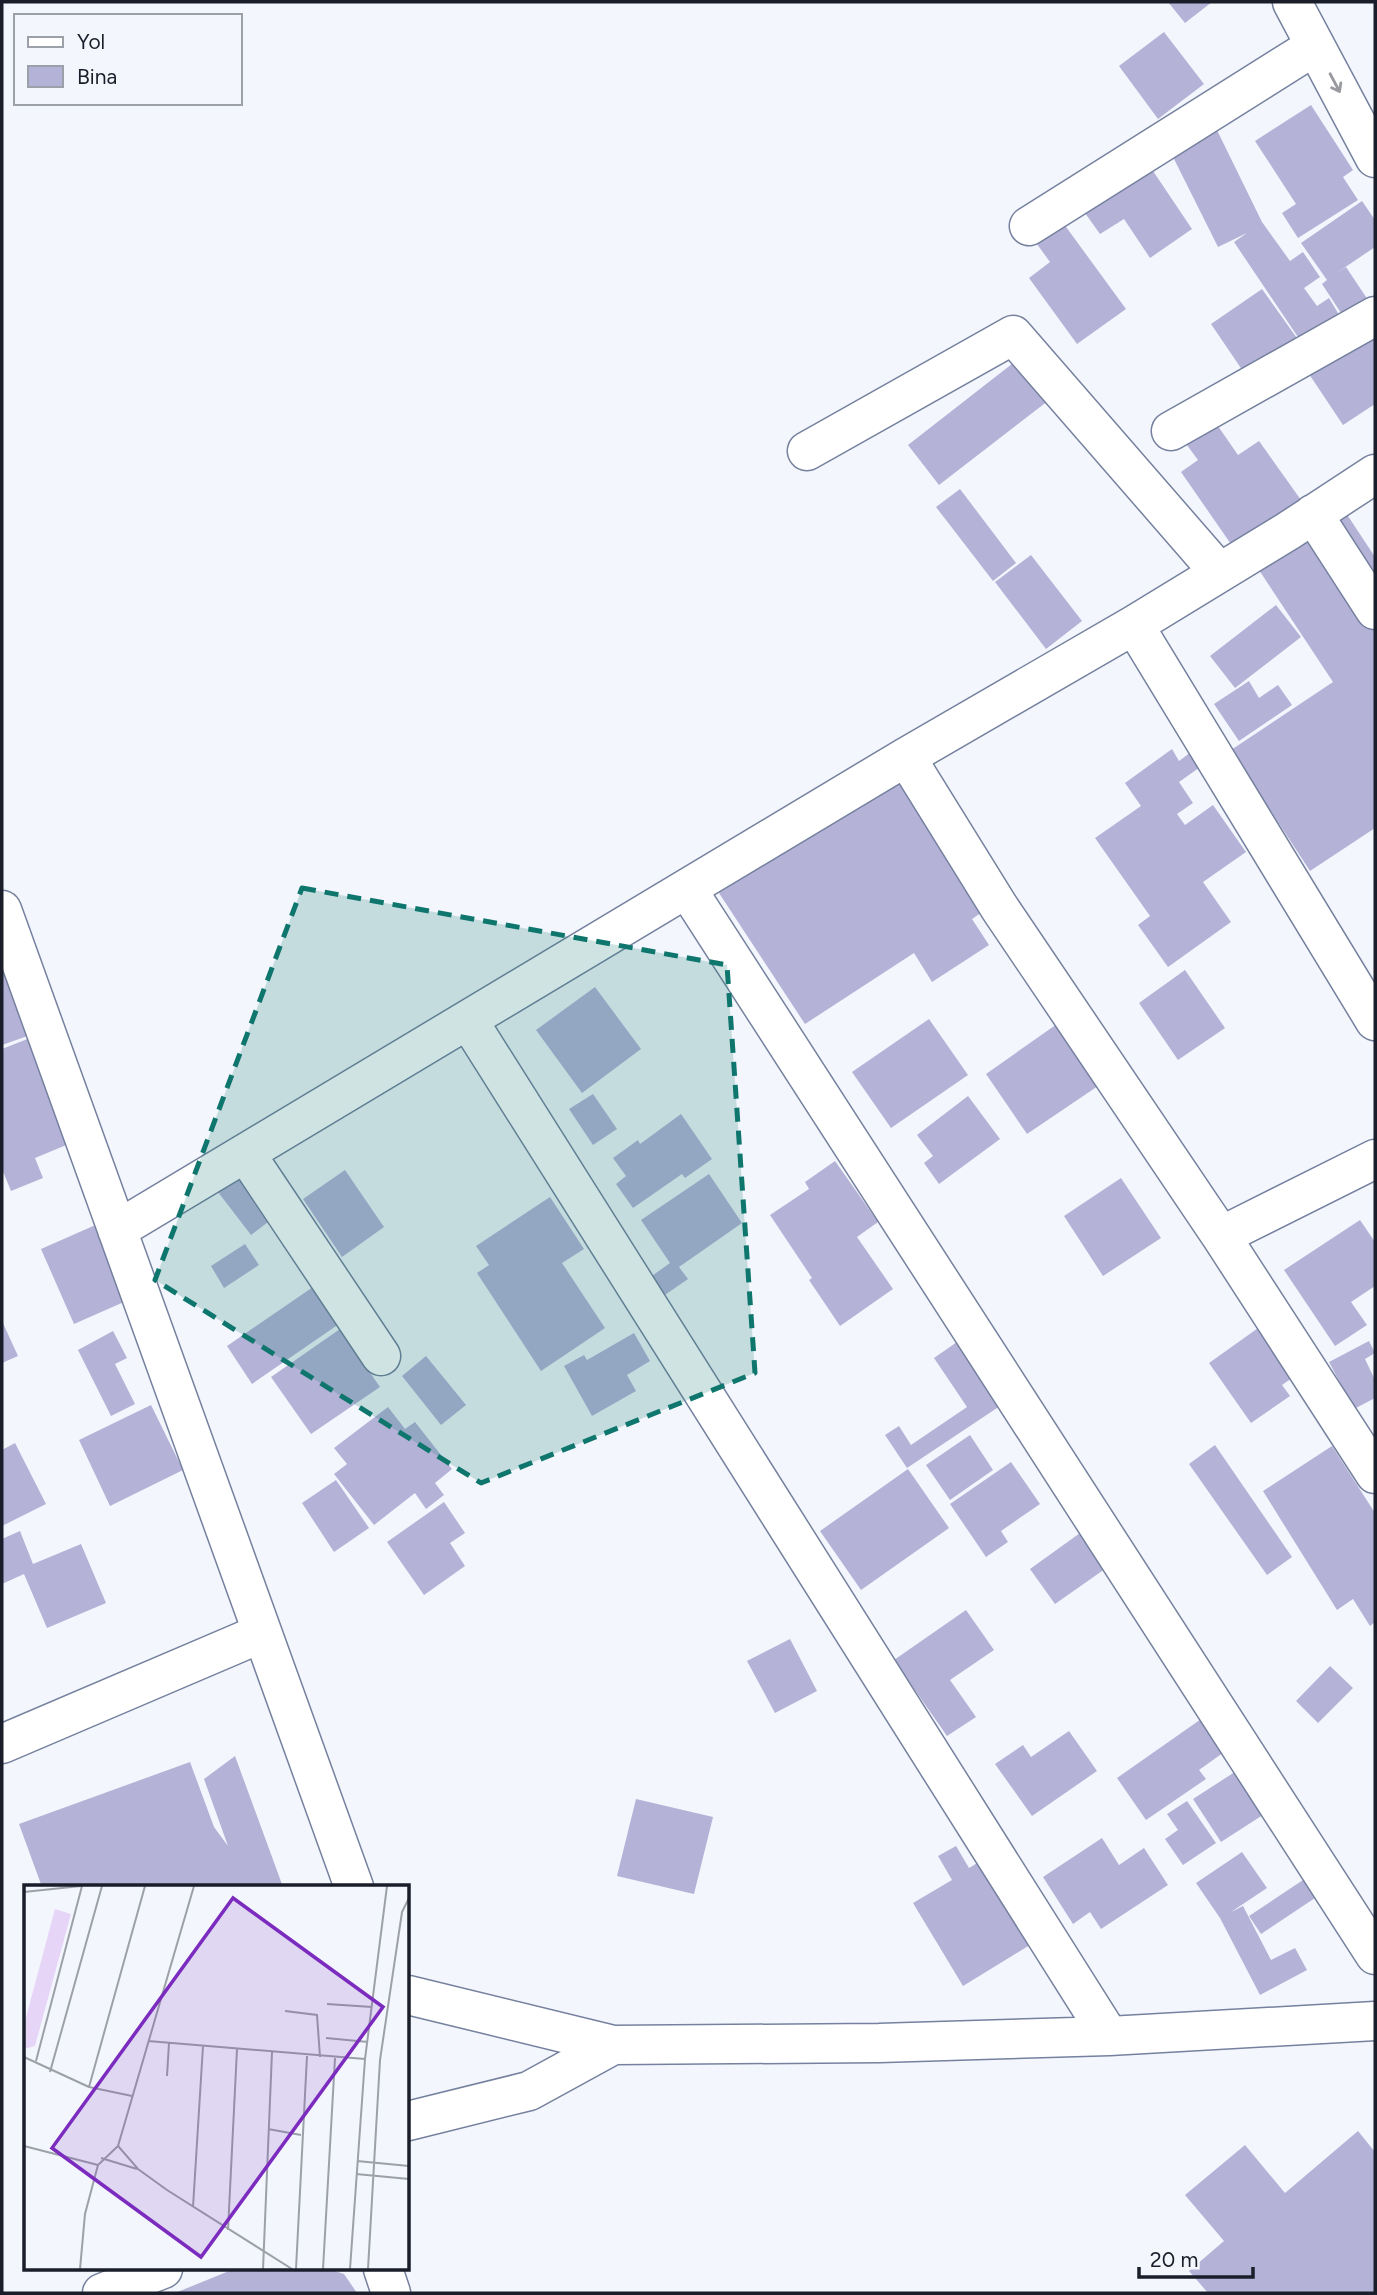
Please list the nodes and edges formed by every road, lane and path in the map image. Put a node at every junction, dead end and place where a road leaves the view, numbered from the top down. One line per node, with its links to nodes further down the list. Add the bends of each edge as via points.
1 (1292, 2): 2 (street)
2 (1315, 46): 3 (street, one-way to 3); 4 (street)
3 (1375, 158)
4 (1029, 226)
5 (1375, 316): 6 (street)
6 (1171, 431)
7 (807, 451): 10 (street, via 1013,335)
8 (1375, 474): 9 (street)
9 (1313, 514): 10 (street); 11 (street)
10 (1220, 572): 12 (street)
11 (1375, 610)
12 (1134, 625): 13 (street); 17 (street)
13 (906, 757): 14 (street); 21 (street, via 999,907)
14 (687, 889): 16 (street); 27 (street)
15 (2, 910): 20 (street)
16 (468, 1020): 18 (street); 30 (street)
17 (1375, 1021)
18 (246, 1154): 20 (street); 22 (street)
19 (1375, 1159): 21 (street)
20 (117, 1230): 24 (street)
21 (1221, 1236): 23 (street)
22 (381, 1356)
23 (1375, 1474)
24 (262, 1633): 25 (street); 26 (street)
25 (2, 1744)
26 (353, 1885)
27 (1375, 1955)
28 (410, 1995): 31 (street)
29 (1375, 2021): 30 (street)
30 (1109, 2036): 31 (street)
31 (613, 2045): 32 (street, via 529,2091)
32 (410, 2121)
33 (160, 2270): 35 (street)
34 (383, 2270): 36 (street)
35 (102, 2293)
36 (391, 2293)

